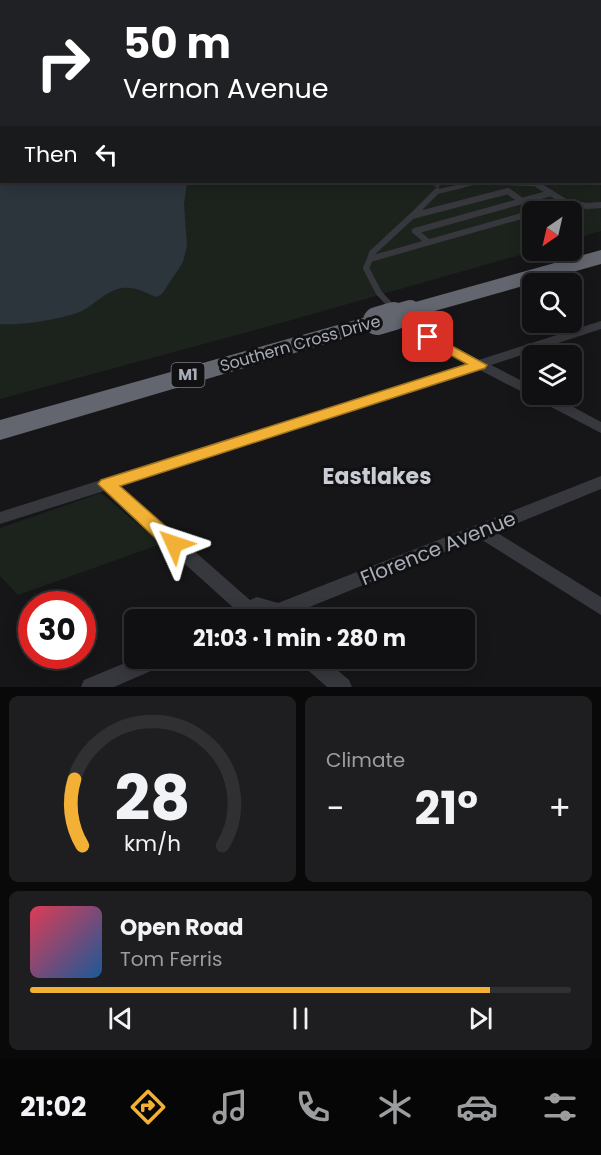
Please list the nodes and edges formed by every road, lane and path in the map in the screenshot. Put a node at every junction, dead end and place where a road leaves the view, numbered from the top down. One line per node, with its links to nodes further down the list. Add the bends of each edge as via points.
1 (473, 183): 10 (lane, via 437,191)
2 (506, 183): 4 (lane)
3 (528, 183): 4 (lane)
4 (536, 184): 5 (lane)
5 (551, 193): 6 (lane); 7 (lane)
6 (522, 201): 10 (lane, via 508,191); 12 (lane, via 415,231)
7 (564, 201)
8 (582, 205): 9 (lane)
9 (601, 205)
10 (412, 216): 16 (lane, via 372,252)
11 (522, 216): 12 (lane)
12 (428, 242): 16 (lane)
13 (601, 242): 14 (highway, Southern Cross Drive / M1)
14 (582, 247)
15 (601, 257): 18 (highway, Southern Cross Drive / M1)
16 (370, 259): 21 (lane, via 366,268 379,293 412,329)
17 (538, 261): 18 (highway, Southern Cross Drive / M1)
18 (403, 306): 19 (highway, Southern Cross Drive / M1, bridge)
19 (371, 315): 24 (highway, Southern Cross Drive / M1); 26 (highway, Southern Cross Drive / M1)
20 (601, 325): 21 (street)
21 (480, 365): 22 (street); 28 (street)
22 (522, 387)
23 (558, 405): 25 (street)
24 (0, 412)
25 (601, 428)
26 (0, 430)
27 (601, 482): 30 (street, Florence Avenue)
28 (107, 484): 29 (street); 32 (street)
29 (0, 518)
30 (481, 531): 31 (street); 35 (street, Florence Avenue)
31 (601, 607)
32 (239, 609)
33 (254, 609): 34 (street, via 262,605)
34 (267, 609)
35 (292, 609)
36 (134, 669): 38 (street)
37 (321, 669): 39 (street)
38 (91, 687)
39 (342, 687)

